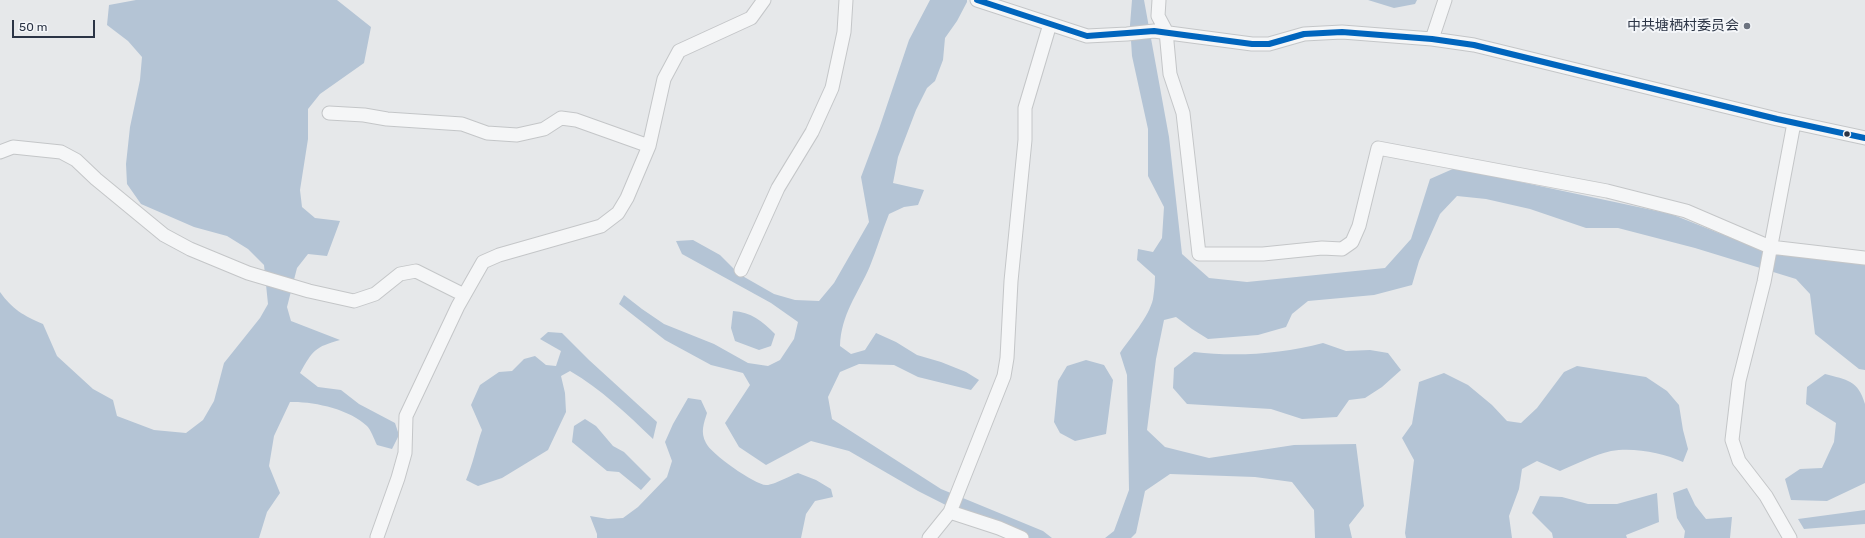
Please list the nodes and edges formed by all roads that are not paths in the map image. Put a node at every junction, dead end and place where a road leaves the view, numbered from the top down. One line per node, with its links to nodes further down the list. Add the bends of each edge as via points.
1 (764, 0): 12 (street, via 751,18 679,51 664,79)
2 (846, 0): 16 (street, via 844,32 832,88 812,132 778,188)
3 (977, 0): 6 (street)
4 (1159, 0): 7 (street)
5 (1445, 0): 8 (street)
6 (1050, 24): 7 (street, via 1086,36); 18 (street, via 1025,108 1025,140 1011,281 1008,358 1004,376)
7 (1160, 31): 8 (street, via 1252,44 1269,44 1304,34 1342,32); 14 (street, via 1182,113 1199,254 1263,254 1322,248 1342,249 1352,242 1359,226 1378,148 1607,191 1686,211)
8 (1432, 39): 10 (street, via 1474,45)
9 (329, 113): 12 (street, via 462,124 487,133 518,135 544,129 561,118 576,120)
10 (1794, 122): 11 (street); 14 (street)
11 (1865, 138)
12 (649, 146): 17 (street, via 618,213 600,226 483,262)
13 (0, 152): 17 (street, via 13,147 61,152 76,160 164,235 190,250 248,273 354,301 376,294 400,274 416,271)
14 (1771, 246): 15 (street); 22 (street, via 1739,382 1732,440 1739,461 1766,496)
15 (1865, 258)
16 (741, 270)
17 (464, 295): 19 (street, via 406,416 405,453)
18 (950, 512): 20 (street); 21 (street)
19 (377, 537)
20 (929, 538)
21 (1022, 538)
22 (1790, 538)

